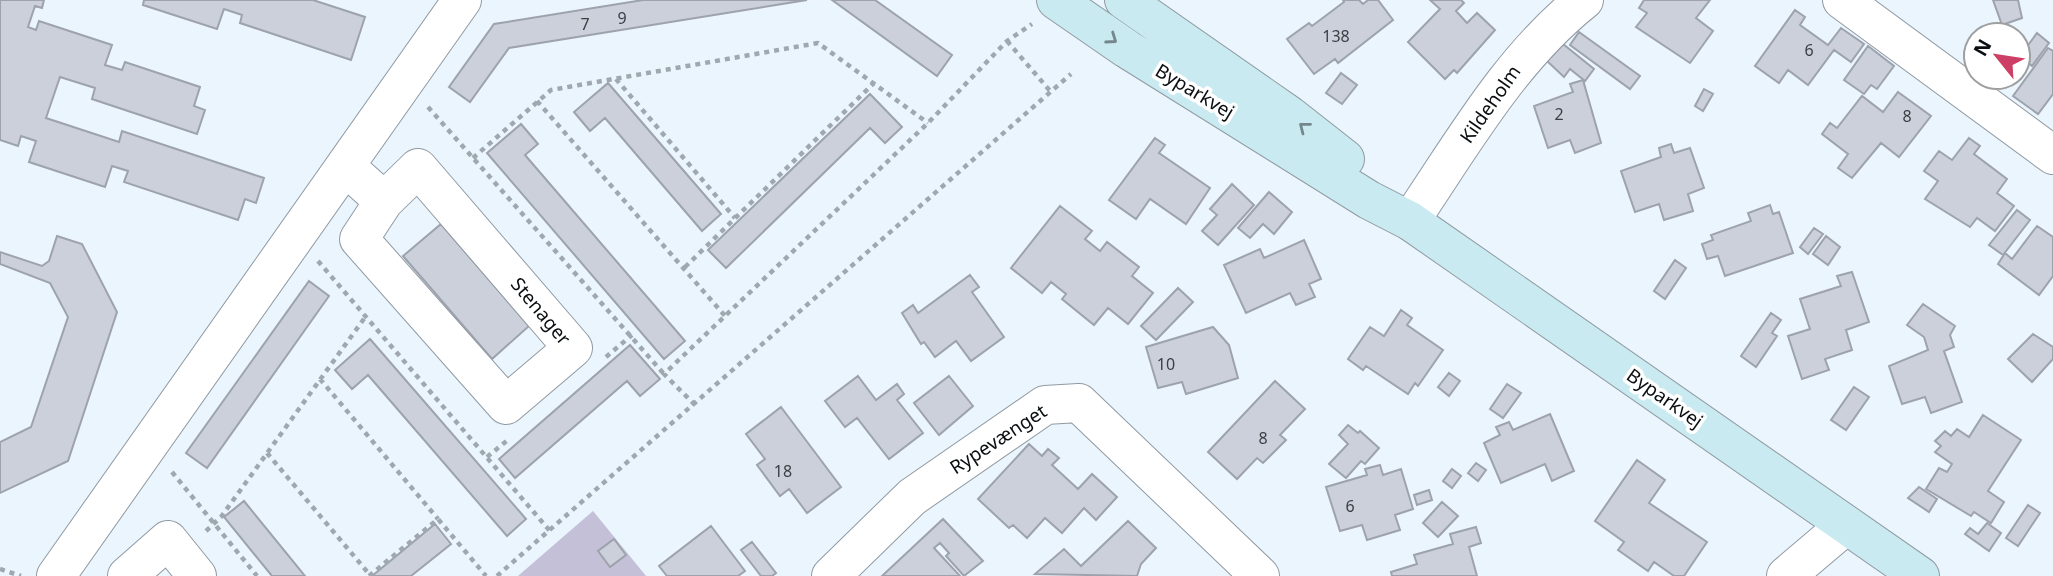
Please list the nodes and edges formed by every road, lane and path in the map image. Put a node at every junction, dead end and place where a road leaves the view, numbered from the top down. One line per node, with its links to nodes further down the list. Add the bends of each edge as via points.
1 (462, 0): 9 (street)
2 (1124, 0): 19 (street, Byparkvej, one-way to 2, via 1386,192 1289,115)
3 (1584, 0): 19 (street, Kildeholm, via 1518,62)
4 (1842, 0): 14 (street)
5 (1059, 2): 6 (path); 19 (street, Byparkvej, one-way to 19, via 1369,200)
6 (1007, 41): 11 (path); 13 (path)
7 (1071, 74): 11 (path)
8 (615, 79): 10 (path, via 818,43); 12 (path, via 551,90); 18 (path)
9 (405, 82): 15 (path); 16 (street)
10 (874, 83): 13 (path); 18 (path)
11 (1051, 92): 26 (path)
12 (537, 101): 15 (path); 21 (path)
13 (929, 123): 23 (path)
14 (2053, 155)
15 (473, 158): 24 (path)
16 (345, 166): 17 (street); 20 (street)
17 (384, 201): 17 (street, Stenager, via 359,239 506,405 573,348 418,168)
18 (736, 218): 21 (path)
19 (1410, 221): 32 (street, Byparkvej)
20 (296, 235): 22 (path); 27 (street)
21 (685, 267): 23 (path)
22 (366, 316): 25 (path); 33 (path)
23 (726, 317): 24 (path)
24 (664, 374): 26 (path)
25 (320, 379): 28 (path); 29 (path)
26 (695, 405): 33 (path)
27 (150, 444): 30 (street); 31 (path)
28 (267, 453): 31 (path); 40 (path)
29 (438, 519): 40 (path); 41 (path)
30 (94, 523): 36 (street); 38 (street)
31 (214, 524): 34 (path); 39 (path)
32 (1846, 524): 45 (street); 46 (street, Byparkvej)
33 (550, 531): 42 (path)
34 (188, 566): 36 (street, via 168,540)
35 (0, 569): 37 (path)
36 (132, 572)
37 (20, 576)
38 (56, 576)
39 (257, 576)
40 (369, 576)
41 (486, 576)
42 (497, 576)
43 (831, 576): 44 (street, Rypevænget, via 912,497 1045,405 1079,402)
44 (1260, 576)
45 (1786, 576)
46 (1920, 576)

